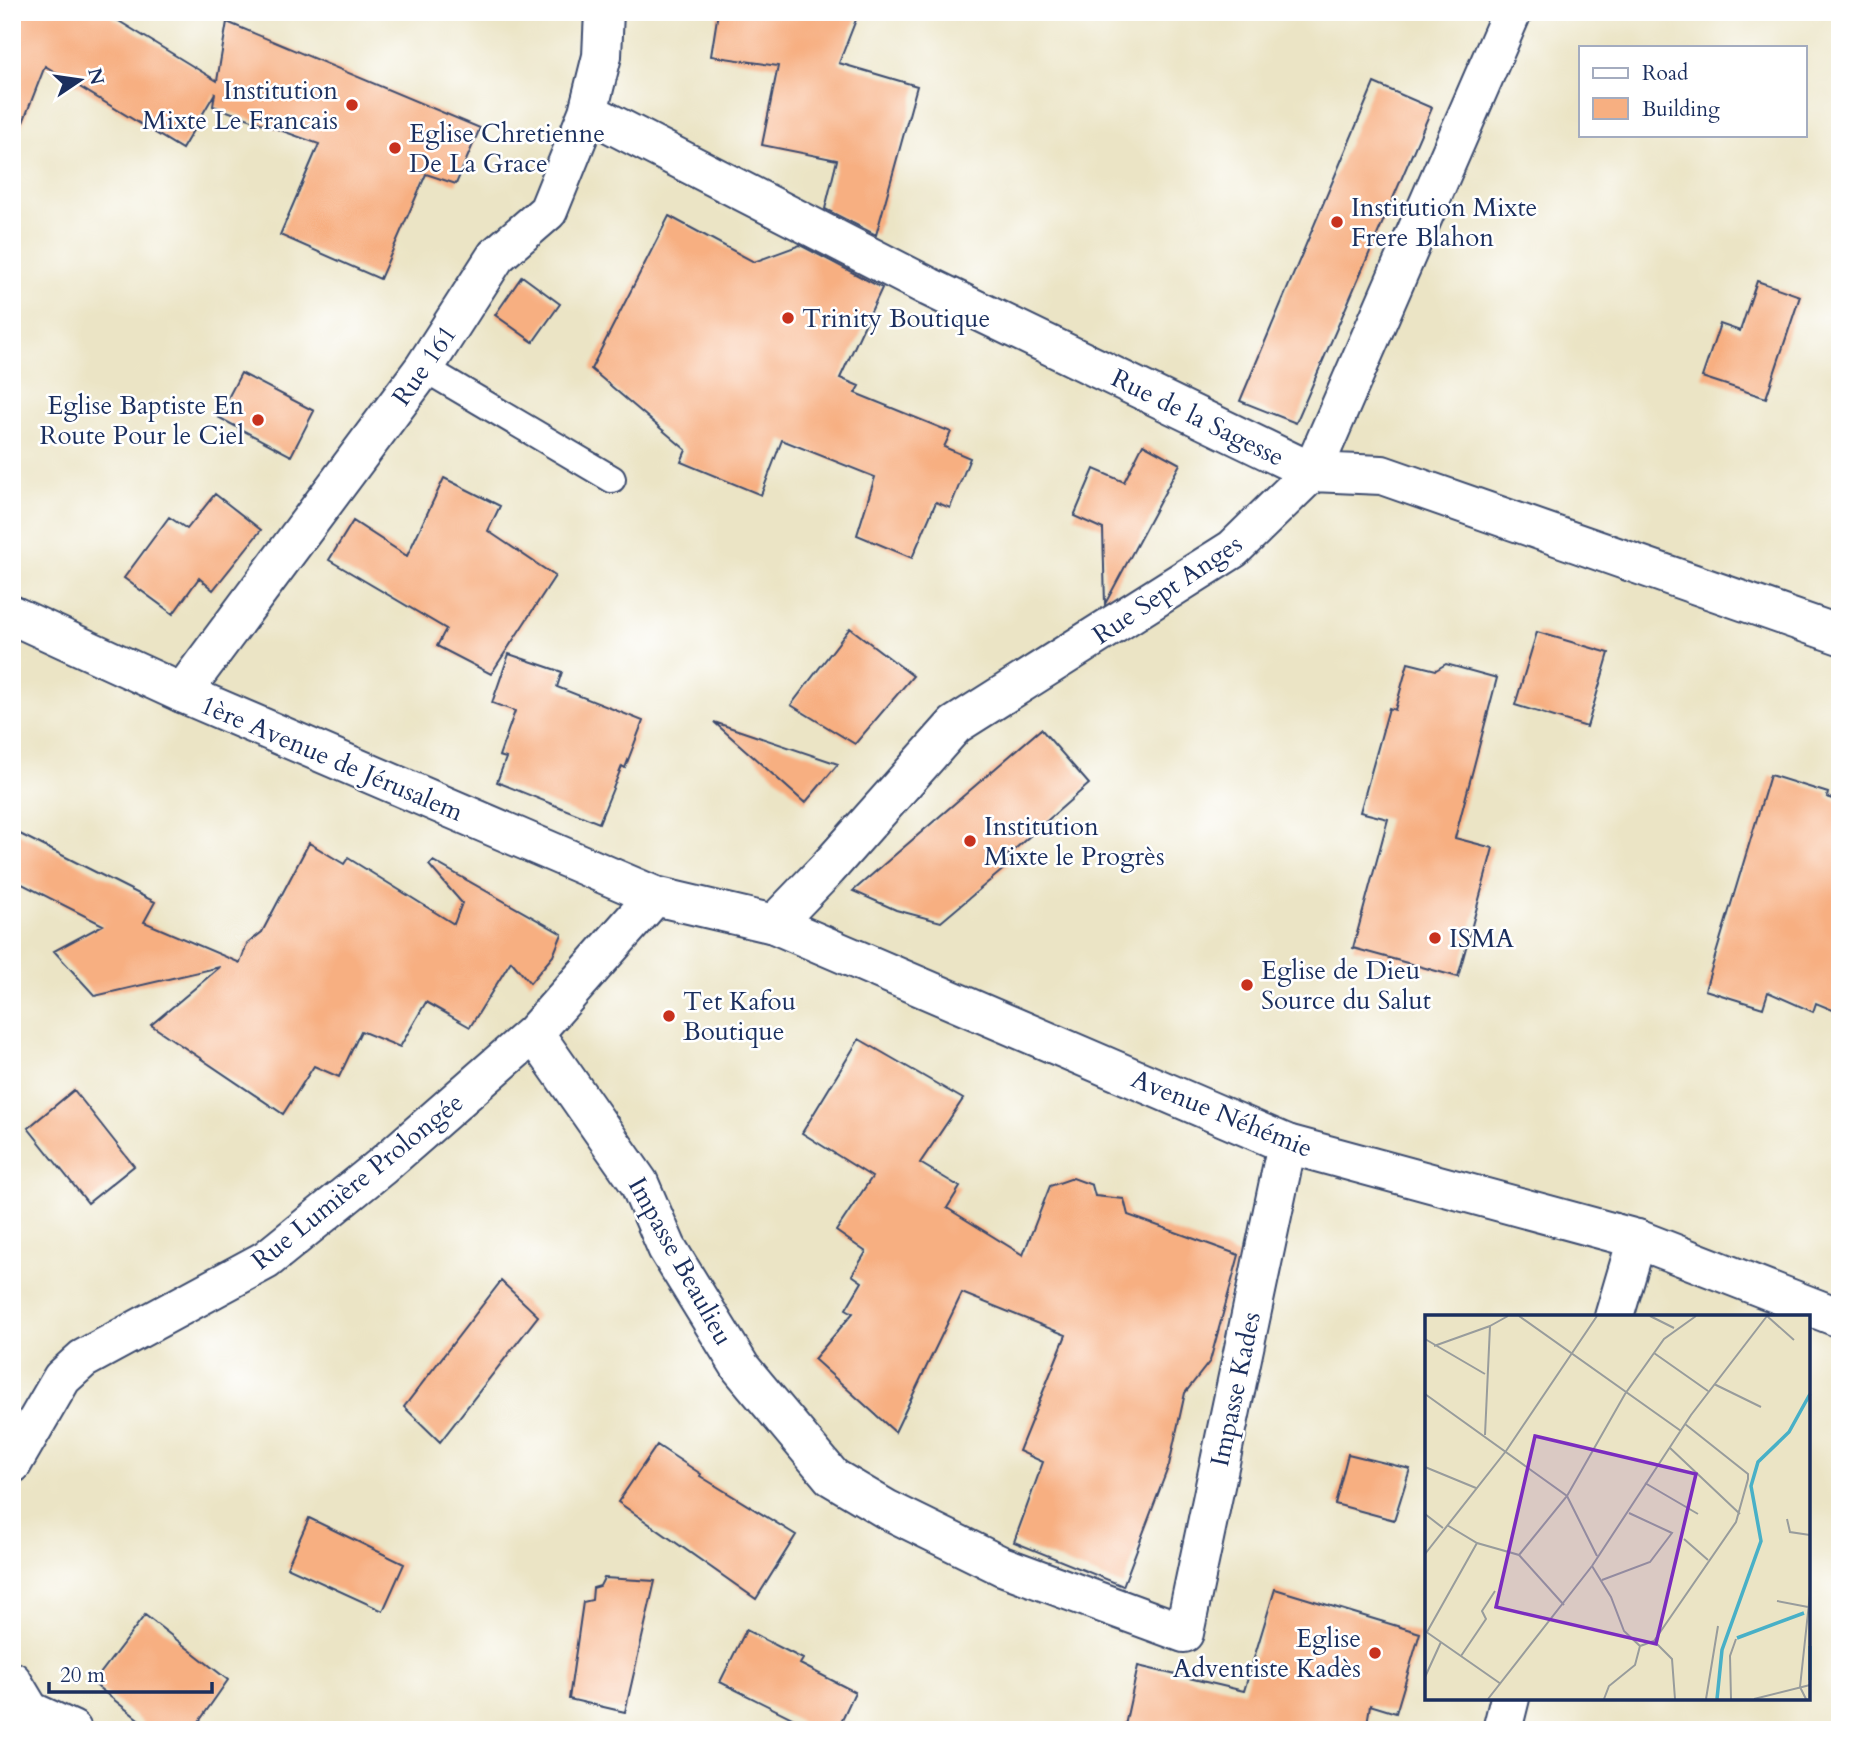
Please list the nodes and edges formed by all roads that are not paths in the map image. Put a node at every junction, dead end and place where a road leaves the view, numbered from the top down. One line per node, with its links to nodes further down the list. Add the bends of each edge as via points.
1 (604, 12): 3 (street, Rue 161, via 602,56)
2 (1512, 12): 5 (street, Rue Sept Anges)
3 (589, 112): 4 (street, Rue 161, via 548,211 496,256); 5 (street, Rue de la Sagesse, via 929,288)
4 (424, 368): 6 (lane); 9 (street, Rue 161)
5 (1312, 472): 8 (street, Rue de la Sagesse, via 1382,475); 11 (street, Rue Sept Anges, via 1233,549 955,725)
6 (612, 479)
7 (12, 615): 9 (street, 1ère Avenue de Jérusalem)
8 (1840, 635)
9 (182, 693): 10 (street, 1ère Avenue de Jérusalem)
10 (655, 896): 11 (street, Avenue Néhémie); 12 (street, Rue Lumière Prolongée)
11 (774, 923): 13 (street, Avenue Néhémie)
12 (534, 1033): 17 (street, Rue Lumière Prolongée, via 266,1260 83,1359 62,1378); 18 (street, Impasse Beaulieu, via 639,1183 667,1248 741,1368 832,1477 1002,1566)
13 (1287, 1144): 14 (street, Avenue Néhémie); 18 (street, Impasse Kades)
14 (1637, 1239): 15 (street); 16 (street, Avenue Néhémie)
15 (1615, 1315)
16 (1840, 1318)
17 (12, 1464)
18 (1184, 1633)
19 (1510, 1700): 22 (street)
20 (22, 1708): 21 (street)
21 (72, 1730)
22 (1502, 1730)

